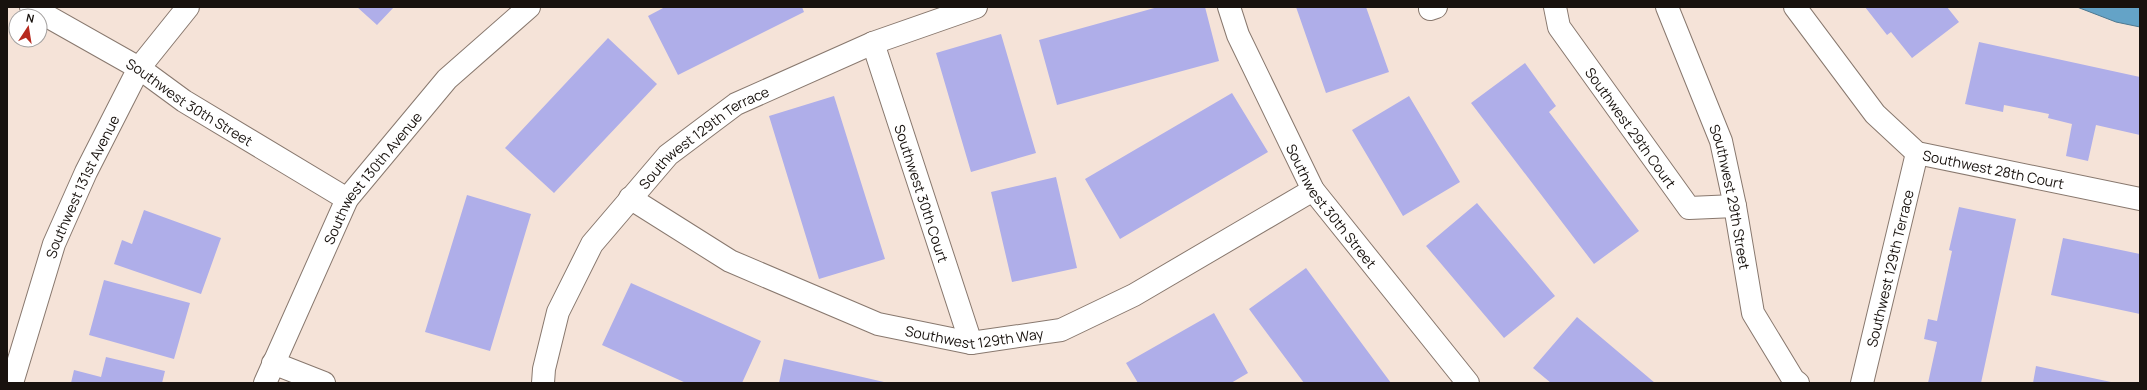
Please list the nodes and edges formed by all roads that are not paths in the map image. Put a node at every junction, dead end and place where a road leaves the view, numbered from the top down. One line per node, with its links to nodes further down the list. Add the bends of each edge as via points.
1 (31, 7): 10 (street, Southwest 30th Street)
2 (188, 7): 10 (street, Southwest 131st Avenue)
3 (528, 7): 14 (street, Southwest 130th Avenue, via 447,79)
4 (976, 7): 9 (street, Southwest 129th Terrace)
5 (1229, 7): 12 (street, Southwest 30th Street, via 1238,36)
6 (1555, 7): 16 (street, Southwest 29th Court, via 1559,27 1689,208)
7 (1667, 7): 16 (street, Southwest 29th Street, via 1721,141)
8 (1795, 7): 11 (street, Southwest 28th Court, via 1875,114)
9 (873, 43): 13 (street, Southwest 129th Terrace, via 736,104 668,155); 17 (street, Southwest 30th Court)
10 (139, 68): 14 (street, Southwest 30th Street, via 184,101); 19 (street, Southwest 131st Avenue, via 86,172 54,244)
11 (1917, 153): 15 (street, Southwest 28th Court); 25 (street, Southwest 129th Terrace)
12 (1313, 190): 17 (street, Southwest 129th Way, via 1134,295 1060,330); 23 (street, Southwest 30th Street)
13 (630, 198): 17 (street, Southwest 129th Way, via 730,261 871,321); 22 (street, Southwest 129th Terrace, via 592,244 558,312)
14 (347, 199): 18 (street, Southwest 130th Avenue)
15 (2140, 199)
16 (1735, 206): 24 (street, Southwest 29th Street, via 1753,312)
17 (971, 343)
18 (273, 363): 20 (street, Southwest 130th Avenue); 21 (street)
19 (12, 383)
20 (266, 383)
21 (324, 383)
22 (543, 383)
23 (1468, 383)
24 (1798, 383)
25 (1862, 383)

